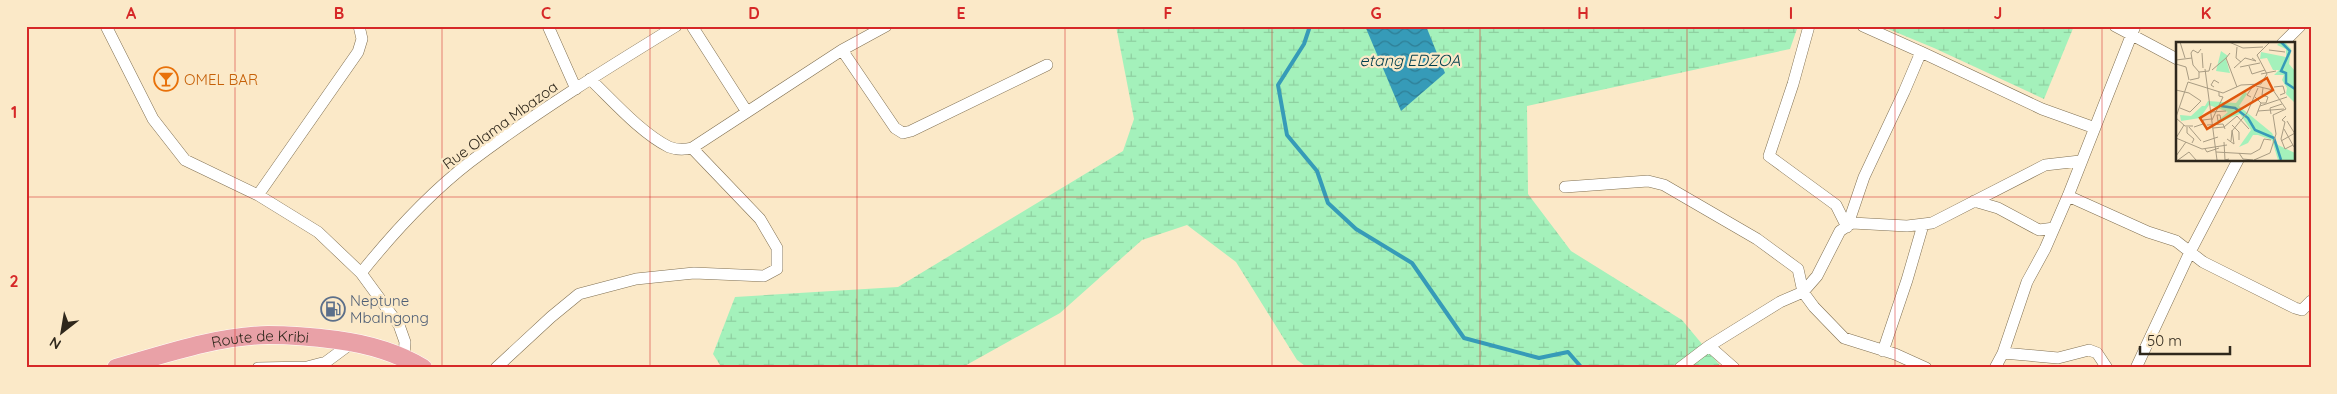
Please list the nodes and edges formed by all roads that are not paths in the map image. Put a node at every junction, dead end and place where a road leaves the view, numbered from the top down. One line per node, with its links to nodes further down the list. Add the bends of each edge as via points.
1 (106, 26): 25 (street, via 153,118 185,160)
2 (359, 26): 25 (street, via 362,39 358,52)
3 (548, 26): 18 (street)
4 (676, 26): 17 (street, Rue Olama Mbazoa)
5 (692, 26): 19 (street)
6 (886, 26): 13 (street)
7 (1809, 26): 29 (street, via 1769,156 1836,205)
8 (1863, 26): 14 (street)
9 (2115, 26): 11 (street)
10 (2300, 26): 12 (street)
11 (2133, 30): 15 (street); 20 (street)
12 (2284, 42)
13 (842, 50): 16 (street, via 895,128 903,133); 19 (street)
14 (1921, 52): 20 (street, via 2042,108); 29 (street, via 1864,177)
15 (2176, 58)
16 (1047, 64)
17 (590, 79): 18 (street, Rue Olama Mbazoa); 21 (street, via 652,137 671,148)
18 (576, 88): 32 (street, Rue Olama Mbazoa, via 470,162 386,243)
19 (747, 112): 21 (street)
20 (2095, 128): 22 (street)
21 (692, 148): 43 (street, via 760,219 777,248 777,269 764,276 694,273 636,279 579,294)
22 (2080, 161): 26 (street); 27 (street, via 2045,165)
23 (2237, 161): 31 (street)
24 (1565, 187): 33 (street, via 1648,181 1664,185 1757,239 1798,269)
25 (258, 196): 32 (street, via 318,232)
26 (2068, 196): 30 (street); 31 (street, via 2176,241)
27 (1974, 201): 28 (street); 30 (street, via 1998,208 2039,230)
28 (1922, 225): 29 (street, via 1852,223); 37 (street, via 1908,280)
29 (1847, 227): 33 (street, via 1840,231 1817,276)
30 (2054, 228): 38 (street, via 2027,282)
31 (2190, 252): 34 (street, via 2203,262 2295,308 2302,310); 49 (street)
32 (361, 273): 39 (street, via 400,325 405,342)
33 (1803, 292): 36 (street, via 1780,302); 37 (street, via 1844,338)
34 (2311, 301)
35 (352, 342): 39 (main road, Route de Kribi); 40 (main road, Route de Kribi, via 267,335 216,342); 41 (street, via 326,362 307,367)
36 (1709, 346): 44 (street); 45 (street)
37 (1883, 351): 46 (street)
38 (2002, 353): 47 (street); 48 (street, via 2058,358 2089,350 2097,353)
39 (404, 356): 42 (main road, Route de Kribi)
40 (116, 368)
41 (258, 368)
42 (423, 368)
43 (496, 368)
44 (1680, 368)
45 (1734, 368)
46 (1926, 368)
47 (1995, 368)
48 (2107, 368)
49 (2136, 368)

